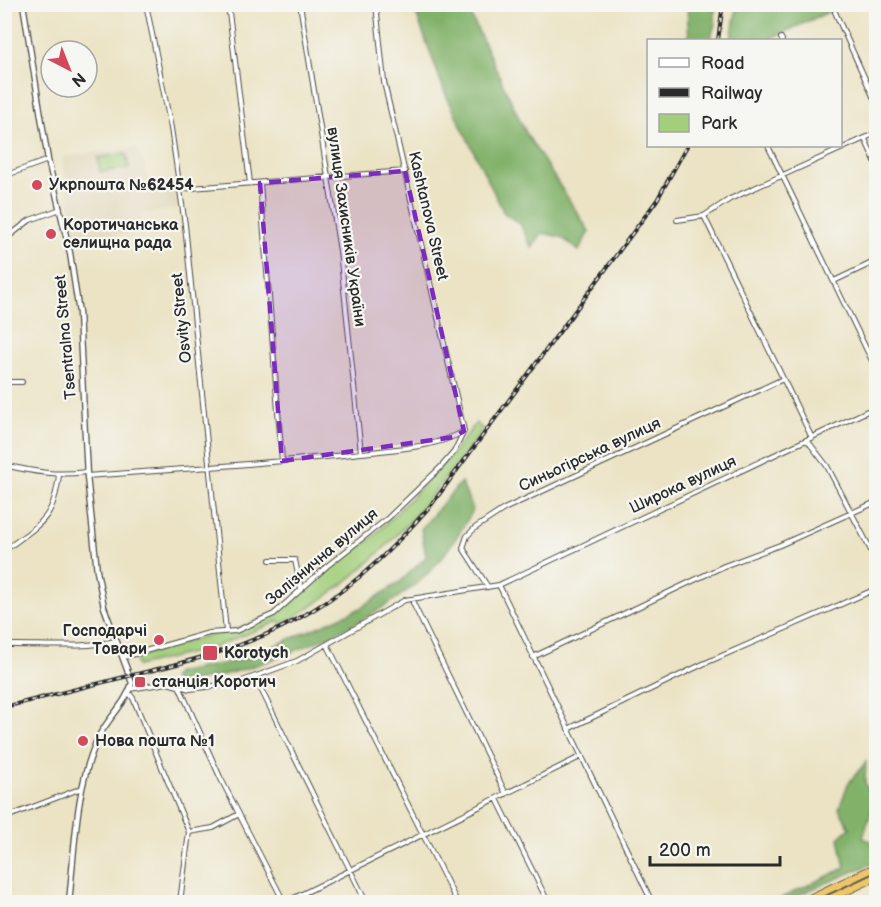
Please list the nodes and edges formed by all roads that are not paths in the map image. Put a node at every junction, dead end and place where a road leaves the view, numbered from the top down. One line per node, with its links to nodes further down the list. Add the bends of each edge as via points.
1 (23, 4): 13 (street, Tsentralna Street)
2 (146, 4): 21 (street, Osvity Street)
3 (228, 4): 19 (street)
4 (300, 4): 17 (street, вулиця Захисників України)
5 (376, 4): 15 (street, Kashtanova Street, via 384,82)
6 (835, 12): 7 (street)
7 (876, 103)
8 (876, 134): 9 (street)
9 (865, 139): 12 (street); 14 (street)
10 (768, 147): 18 (street)
11 (833, 147): 12 (street)
12 (836, 153): 18 (street)
13 (48, 160): 16 (street); 22 (street, Tsentralna Street)
14 (876, 163)
15 (405, 171): 17 (street); 33 (street, Kashtanova Street)
16 (4, 176)
17 (328, 177): 20 (street); 35 (street, вулиця Захисників України, via 340,251)
18 (782, 177): 23 (street); 27 (street)
19 (250, 183): 20 (street); 21 (street)
20 (260, 183): 36 (street)
21 (179, 189): 38 (street, Osvity Street)
22 (58, 210): 25 (street, via 30,220); 39 (street, Tsentralna Street, via 70,253 79,313)
23 (704, 216): 24 (street); 29 (street)
24 (677, 220)
25 (4, 240)
26 (876, 261): 27 (street)
27 (834, 281): 28 (street)
28 (876, 369)
29 (783, 379): 34 (street); 47 (street, Синьогірська вулиця, via 484,520 467,536 463,548)
30 (4, 382): 31 (street)
31 (22, 382)
32 (876, 407): 34 (street, Широка вулиця)
33 (464, 431): 35 (street, via 454,437); 48 (street, Залізнична вулиця, via 441,467 388,518)
34 (809, 439): 42 (street); 46 (street, Широка вулиця)
35 (361, 453): 36 (street)
36 (282, 461): 38 (street)
37 (4, 465): 40 (street)
38 (210, 466): 39 (street); 51 (street, Osvity Street)
39 (87, 474): 40 (street); 52 (street, Tsentralna Street, via 97,571)
40 (59, 475): 43 (street, via 49,514 31,531)
41 (876, 502): 42 (street)
42 (853, 513): 45 (street); 56 (street, via 724,566)
43 (4, 547)
44 (270, 560): 48 (street, via 295,560)
45 (876, 560)
46 (500, 585): 47 (street, Широка вулиця); 56 (street)
47 (488, 587): 50 (street, Широка вулиця)
48 (301, 589): 51 (street, Залізнична вулиця, via 274,614 241,629)
49 (876, 589): 60 (street, via 703,664)
50 (418, 597): 53 (street, Широка вулиця, via 393,605); 63 (street, via 413,603)
51 (226, 631): 55 (street, Залізнична вулиця)
52 (116, 641): 54 (street, via 81,647 49,643); 55 (street, Tsentralna Street)
53 (327, 644): 57 (street, Широка вулиця); 68 (street, via 379,743)
54 (4, 645)
55 (124, 657): 59 (street, Tsentralna Street, via 132,683)
56 (533, 657): 60 (street)
57 (255, 677): 58 (street, Широка вулиця, via 217,688); 70 (street)
58 (180, 687): 59 (street, Широка вулиця, via 167,683); 65 (street)
59 (129, 691): 62 (street, via 98,738); 67 (street)
60 (568, 729): 61 (street)
61 (582, 756): 63 (street); 78 (street)
62 (82, 788): 66 (street); 72 (street)
63 (506, 795): 64 (street)
64 (497, 799): 68 (street); 77 (street)
65 (239, 814): 67 (street, via 213,828); 74 (street)
66 (4, 818)
67 (189, 832): 73 (street)
68 (421, 836): 70 (street); 76 (street)
69 (876, 867): 79 (highway)
70 (351, 870): 74 (street); 75 (street)
71 (876, 877): 80 (highway)
72 (69, 903)
73 (180, 903)
74 (285, 903)
75 (366, 903)
76 (457, 903)
77 (548, 903)
78 (652, 903)
79 (802, 903)
80 (823, 903)

